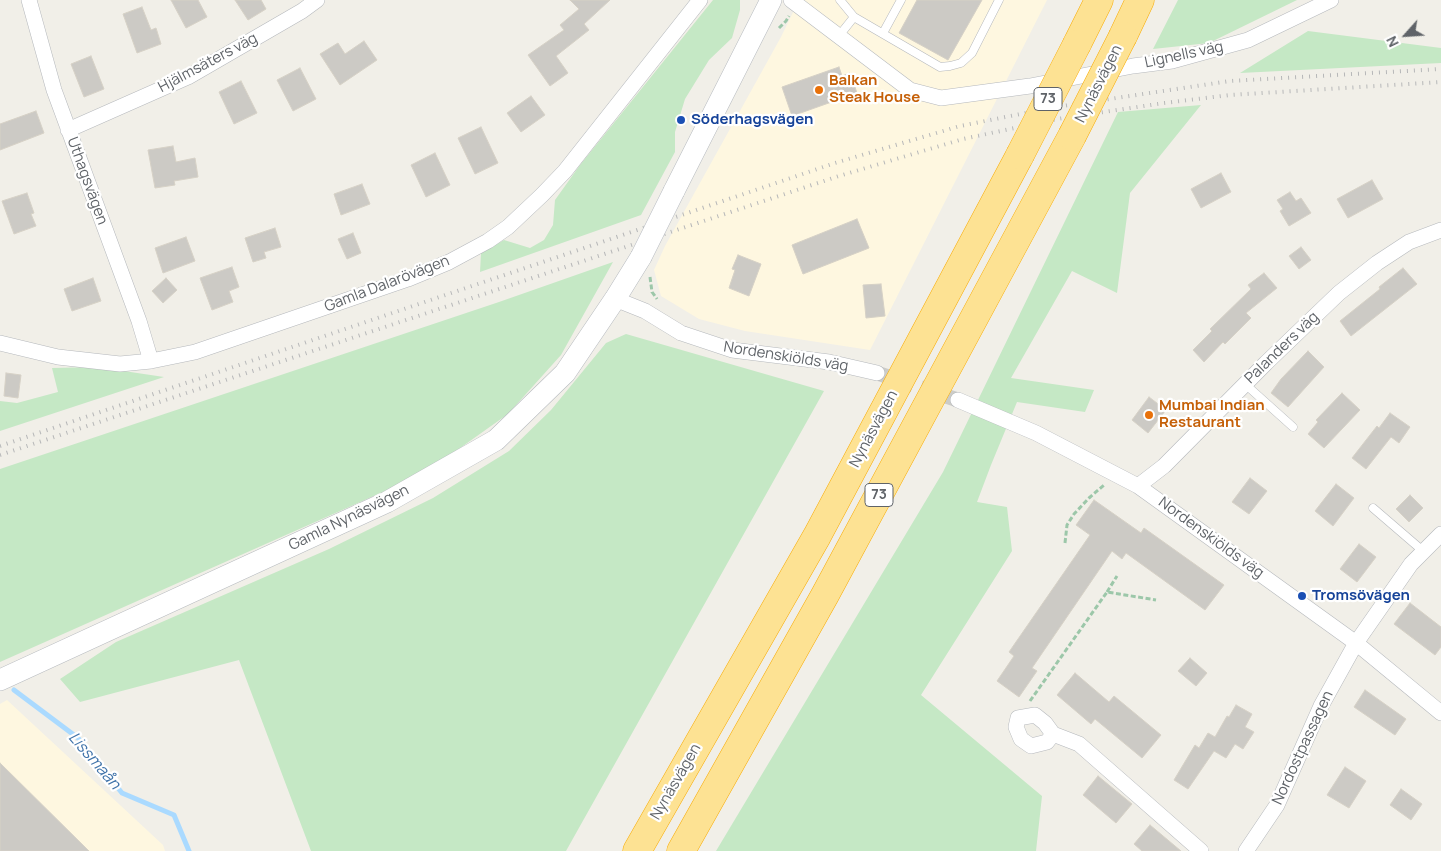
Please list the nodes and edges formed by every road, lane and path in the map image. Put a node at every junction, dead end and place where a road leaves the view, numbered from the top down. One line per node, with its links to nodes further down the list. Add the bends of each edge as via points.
1 (29, 0): 15 (street, Uthagsvägen)
2 (316, 0): 15 (street, Hjälmsäters väg, via 188,78)
3 (700, 0): 21 (street, Gamla Dalarövägen, via 565,170 508,227 488,241 408,279 195,352)
4 (771, 0): 17 (street, bridge, via 674,191)
5 (791, 0): 14 (street, Lignells väg)
6 (840, 0): 12 (lane)
7 (901, 0): 13 (lane)
8 (999, 0): 13 (lane, via 972,53 961,63 940,67)
9 (1099, 0): 42 (highway, Nynäsvägen / 73, bridge, via 817,536)
10 (1140, 0): 43 (highway, Nynäsvägen / 73, bridge, via 1072,136 826,595)
11 (1332, 0): 14 (street, Lignells väg, via 1248,40 1172,61 941,98 910,90)
12 (854, 17): 13 (lane); 14 (lane)
13 (883, 33)
14 (838, 37)
15 (68, 130): 21 (street, Uthagsvägen)
16 (1441, 230): 23 (street, Palanders väg, via 1408,242 1377,263 1339,293)
17 (645, 263): 18 (street); 19 (path, via 652,292)
18 (615, 299): 22 (street, Nordenskiölds väg, via 645,311 681,333 732,350 830,362); 36 (street, Gamla Nynäsvägen, via 565,373 496,440 387,502)
19 (661, 306)
20 (0, 343): 21 (street, Gamla Dalarövägen, via 58,358 120,364)
21 (151, 361)
22 (877, 373)
23 (1245, 384): 25 (lane); 27 (street, Palanders väg, via 1164,466)
24 (958, 400): 27 (street, Nordenskiölds väg, via 1036,433)
25 (1294, 427)
26 (1103, 486): 30 (path, via 1074,514 1067,525)
27 (1138, 486): 35 (street, Nordenskiölds väg)
28 (1373, 508): 31 (lane)
29 (1441, 534): 31 (street)
30 (1065, 543)
31 (1423, 551): 35 (street)
32 (1117, 576): 33 (path)
33 (1107, 592): 34 (path); 40 (path)
34 (1156, 600)
35 (1356, 643): 39 (street, Nordenskiölds väg); 45 (street, Nordostpassagen, via 1321,706 1277,805)
36 (28, 667): 37 (street, Gamla Nynäsvägen); 38 (street, Gamla Nynäsvägen)
37 (0, 680)
38 (0, 684)
39 (1441, 713)
40 (1018, 718): 41 (street, via 1035,715); 41 (street, via 1016,727 1021,739 1031,746 1047,742)
41 (1053, 734): 44 (street, via 1079,744)
42 (637, 851)
43 (681, 851)
44 (1202, 851)
45 (1246, 851)

